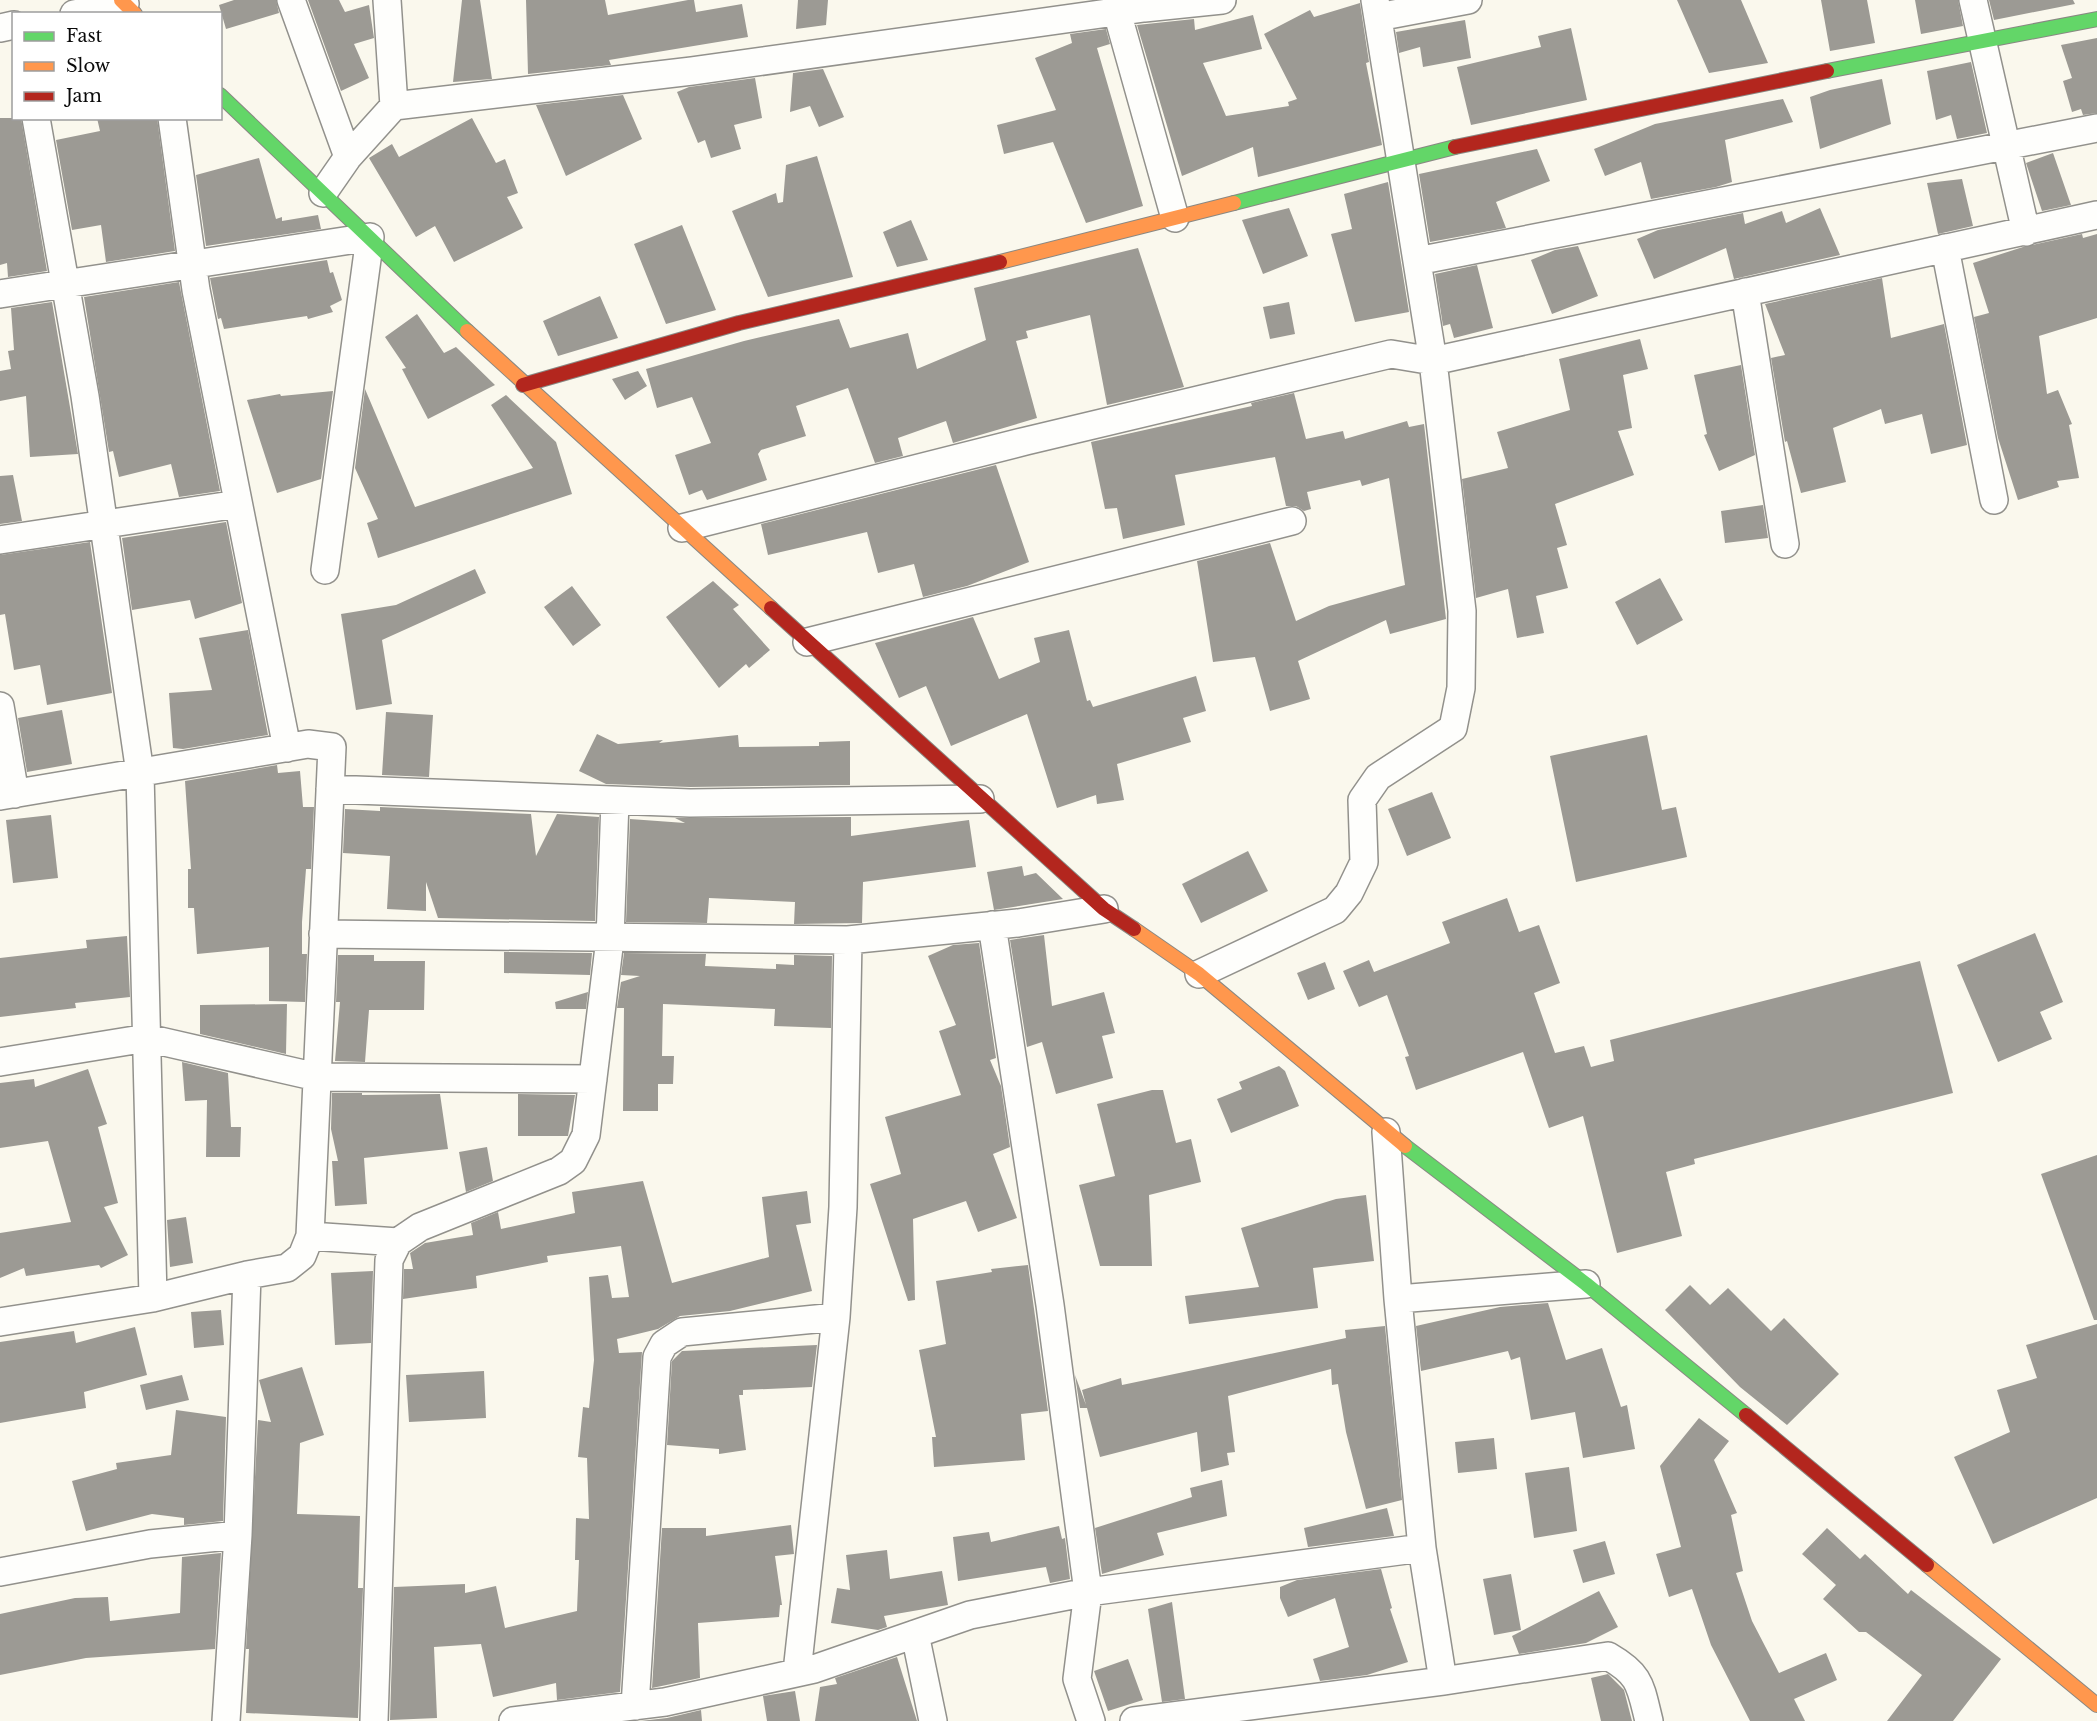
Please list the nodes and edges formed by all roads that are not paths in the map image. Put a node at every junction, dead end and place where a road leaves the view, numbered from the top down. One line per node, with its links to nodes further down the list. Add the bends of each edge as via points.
1 (291, 0): 18 (street)
2 (387, 0): 13 (street)
3 (1222, 0): 9 (street)
4 (1468, 0): 7 (street)
5 (1973, 0): 11 (street)
6 (127, 6): 8 (street)
7 (1376, 9): 19 (street)
8 (87, 12)
9 (1117, 12): 13 (street, via 692,71); 22 (street)
10 (2097, 19): 11 (main road)
11 (1982, 41): 17 (street); 19 (main road, via 1671,101)
12 (222, 97): 20 (main road)
13 (394, 106): 18 (street)
14 (36, 120): 28 (street)
15 (172, 120): 27 (street)
16 (2097, 128): 17 (street)
17 (2005, 145): 23 (street); 26 (street)
18 (348, 157): 20 (street)
19 (1401, 159): 22 (main road); 26 (street)
20 (323, 193): 24 (main road)
21 (2097, 215): 23 (street)
22 (1175, 218): 32 (main road, via 739,323)
23 (2026, 232): 25 (street)
24 (370, 237): 27 (street); 32 (main road); 40 (street)
25 (1945, 248): 29 (street); 33 (street)
26 (1417, 261): 31 (street)
27 (192, 264): 28 (street); 34 (street)
28 (65, 284): 30 (street); 36 (street)
29 (1745, 292): 31 (street); 39 (street)
30 (0, 294)
31 (1433, 360): 37 (street, via 1391,354); 54 (street, via 1462,611 1461,688 1453,728 1378,777 1362,800 1364,862 1349,893 1335,910)
32 (523, 385): 37 (main road)
33 (1994, 500)
34 (238, 504): 36 (street); 43 (street)
35 (1293, 521): 41 (street)
36 (104, 524): 38 (street); 44 (street)
37 (682, 528): 41 (main road)
38 (0, 540)
39 (1785, 544)
40 (325, 570)
41 (807, 642): 47 (main road)
42 (0, 706): 46 (street)
43 (287, 748): 44 (street); 45 (street, via 308,744 332,747)
44 (140, 773): 46 (street); 55 (street)
45 (330, 789): 48 (street); 51 (street)
46 (8, 795)
47 (980, 799): 48 (street); 49 (main road)
48 (615, 801): 52 (street)
49 (1104, 909): 50 (street); 54 (main road)
50 (992, 925): 53 (street); 71 (street)
51 (323, 934): 52 (street); 57 (street)
52 (610, 939): 53 (street); 58 (street)
53 (848, 940): 66 (street, via 843,1207)
54 (1198, 974): 59 (main road)
55 (147, 1038): 56 (street); 57 (street); 64 (street)
56 (0, 1062)
57 (317, 1077): 58 (street); 60 (street)
58 (593, 1079): 61 (street, via 586,1135 573,1161 559,1171 420,1227)
59 (1386, 1132): 63 (main road); 65 (street)
60 (310, 1236): 61 (street); 62 (street, via 302,1256 287,1268)
61 (399, 1242): 78 (street, via 388,1260)
62 (247, 1275): 64 (street); 68 (street)
63 (1586, 1284): 65 (street); 75 (main road)
64 (153, 1298): 67 (street)
65 (1398, 1299): 69 (street)
66 (836, 1317): 73 (street); 76 (street, via 682,1332 664,1344 657,1357)
67 (0, 1322)
68 (238, 1535): 70 (street, via 150,1544); 77 (street)
69 (1422, 1548): 71 (street); 74 (street)
70 (0, 1572)
71 (1088, 1592): 72 (street, via 970,1615); 81 (street, via 1077,1679)
72 (915, 1634): 73 (street); 80 (street)
73 (797, 1672): 76 (street)
74 (1443, 1681): 82 (street); 83 (street, via 1608,1656 1629,1668 1640,1686)
75 (2097, 1705)
76 (635, 1706): 79 (street)
77 (226, 1721)
78 (374, 1721)
79 (513, 1721)
80 (933, 1721)
81 (1090, 1721)
82 (1134, 1721)
83 (1649, 1721)

